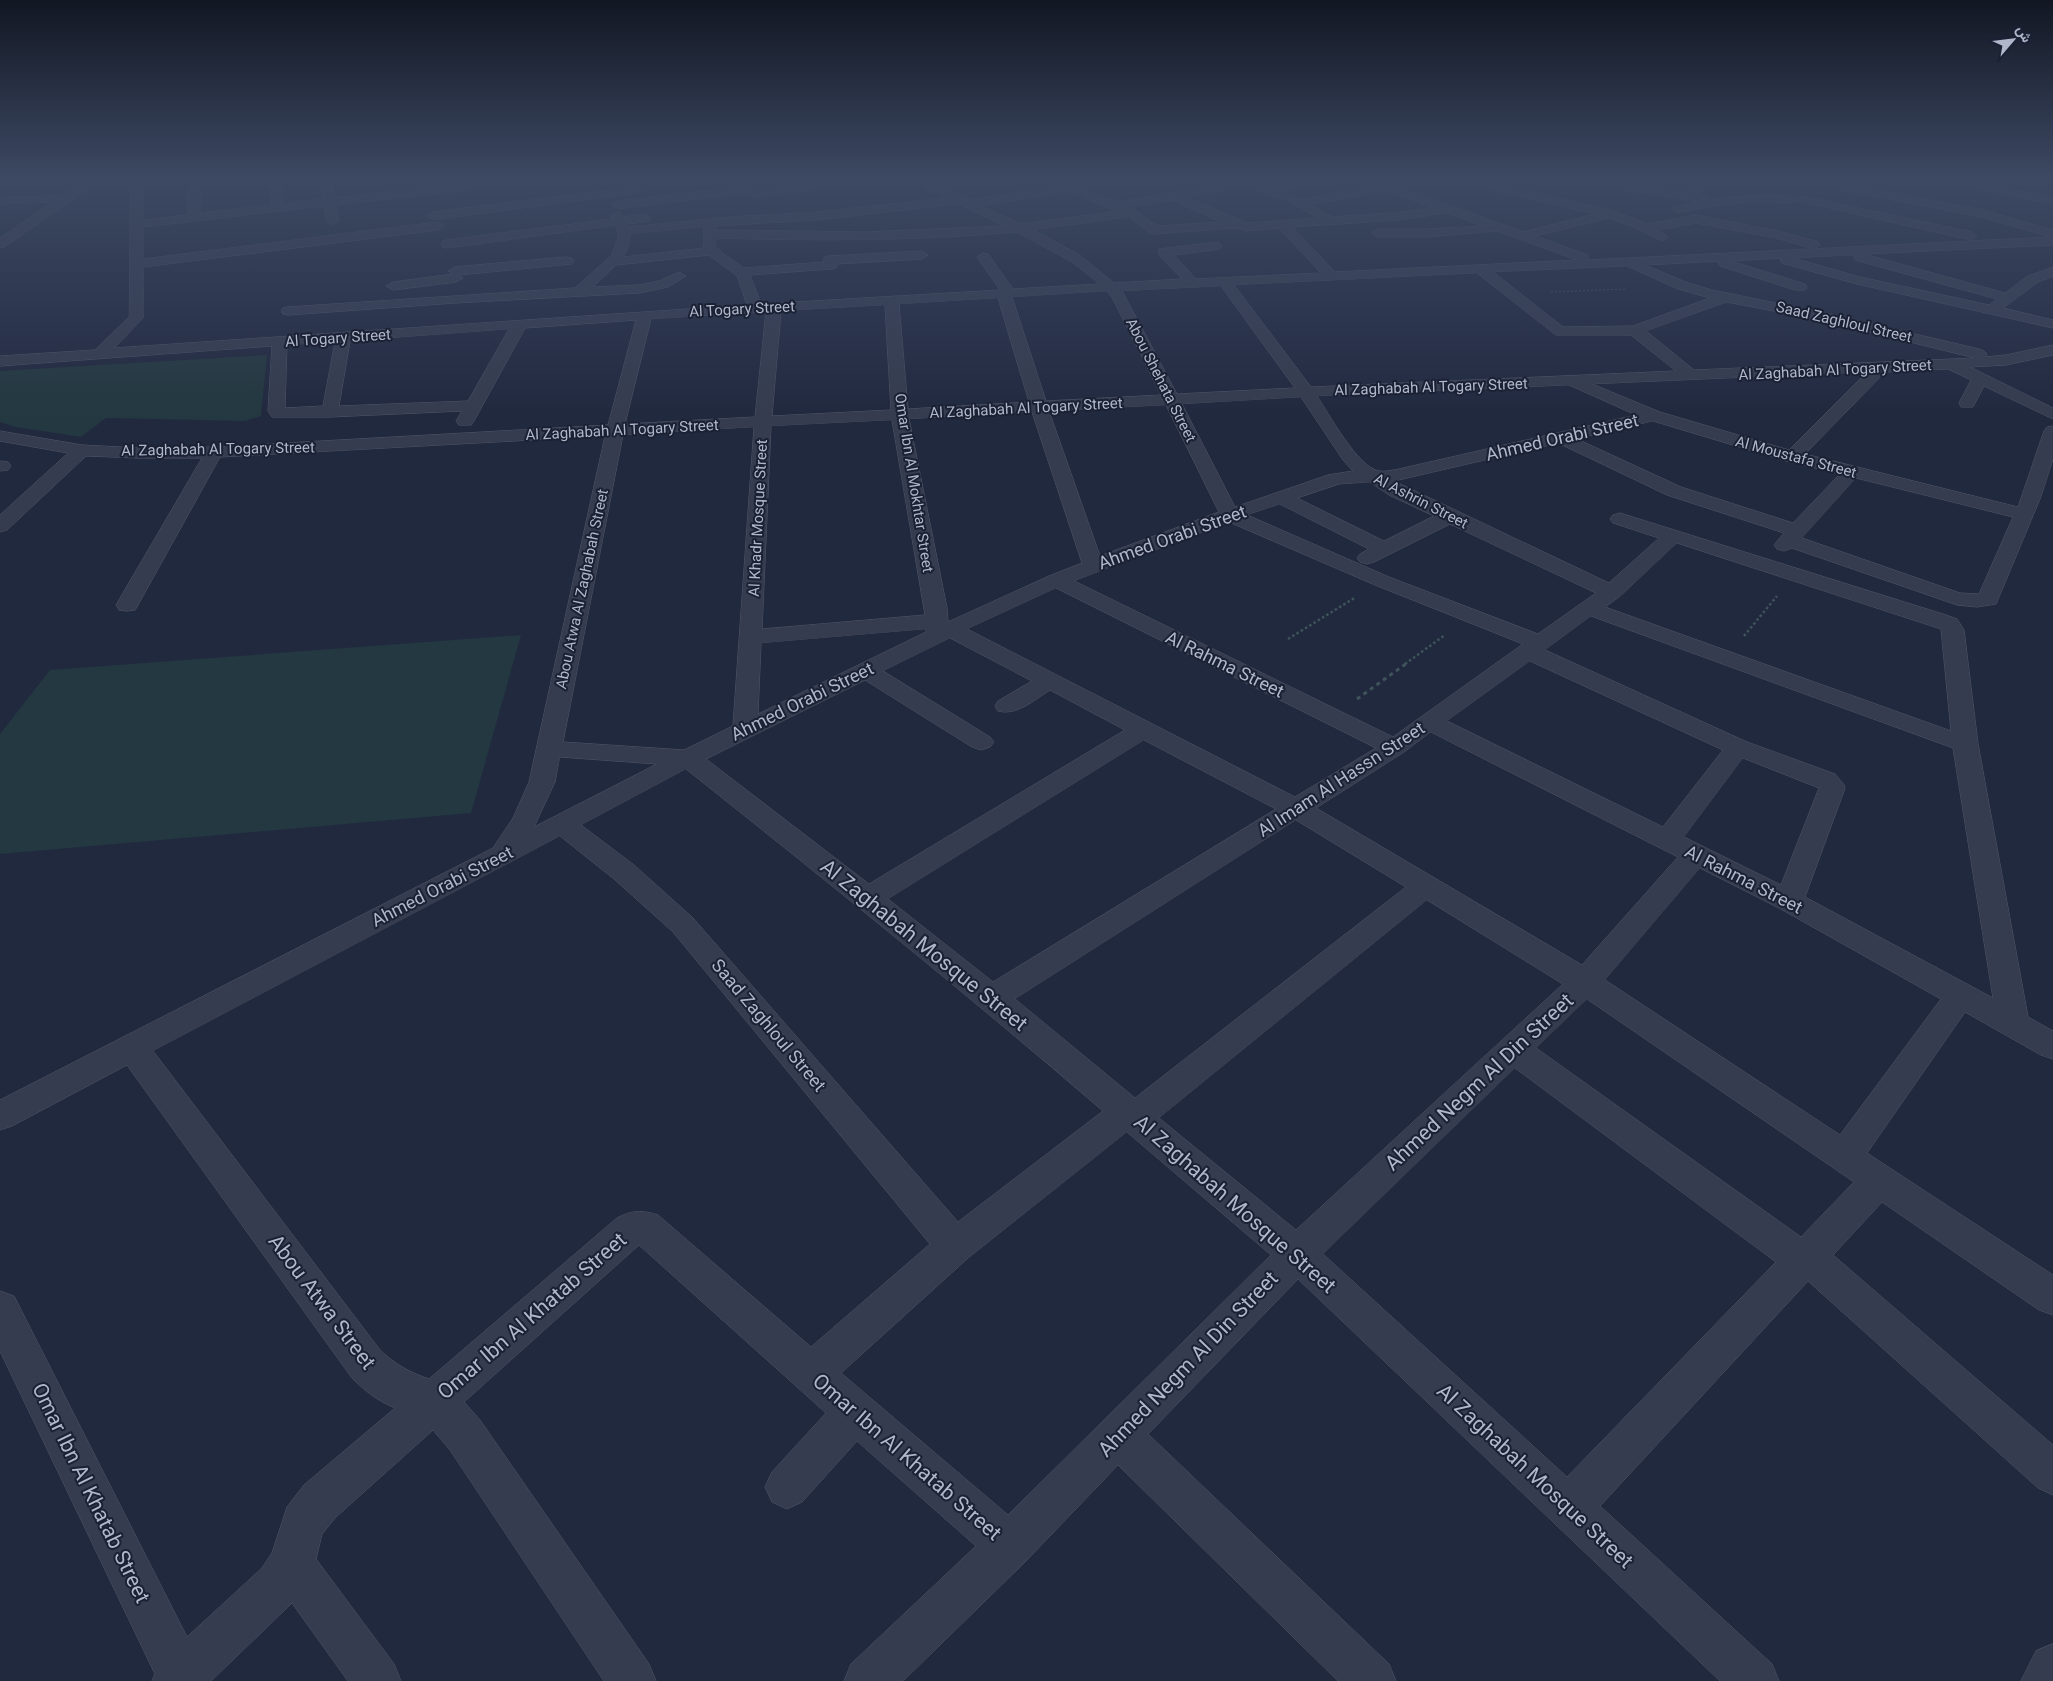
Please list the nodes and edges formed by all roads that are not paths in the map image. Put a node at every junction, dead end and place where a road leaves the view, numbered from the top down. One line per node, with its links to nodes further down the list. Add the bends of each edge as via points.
1 (137, 256): 27 (street)
2 (180, 256): 27 (street)
3 (450, 256): 38 (street)
4 (496, 256): 38 (street)
5 (568, 256): 38 (street)
6 (570, 256): 34 (street)
7 (616, 256): 24 (street)
8 (662, 256): 20 (street)
9 (720, 256): 31 (street)
10 (827, 256): 25 (street)
11 (894, 256): 25 (street)
12 (1071, 256): 40 (street, Abou Shehata Street)
13 (1168, 256): 39 (street)
14 (1313, 256): 36 (street)
15 (1579, 256): 26 (street)
16 (1700, 256): 22 (street)
17 (1729, 256): 22 (street, Al Togary Street)
18 (1777, 256): 33 (street)
19 (1857, 256): 47 (street)
20 (657, 257): 24 (street)
21 (982, 257): 44 (street)
22 (1703, 258): 23 (street, Al Togary Street); 41 (street)
23 (1626, 261): 26 (street, Al Togary Street); 46 (street, Saad Zaghloul Street, via 1683,286)
24 (612, 262): 37 (street)
25 (830, 262): 31 (street); 49 (street)
26 (1594, 262): 28 (street, Al Togary Street)
27 (137, 264): 61 (street, via 136,318)
28 (1479, 268): 36 (street, Al Togary Street); 57 (street, via 1561,332)
29 (1845, 269): 33 (street)
30 (2053, 270): 47 (street, via 2033,278)
31 (741, 272): 50 (street)
32 (1229, 273): 36 (street, Al Togary Street, via 1246,280); 39 (street, Al Togary Street); 69 (street, Al Ashrin Street)
33 (1830, 273): 51 (street)
34 (560, 274)
35 (679, 276): 43 (street, via 647,288)
36 (1331, 276)
37 (594, 278): 38 (street); 43 (street)
38 (455, 279): 42 (street); 43 (street); 52 (street); 56 (street)
39 (1192, 282): 40 (street, Al Togary Street)
40 (1111, 287): 44 (street, Al Togary Street); 70 (street, Abou Shehata Street)
41 (1800, 287)
42 (378, 288)
43 (579, 292)
44 (1007, 293): 48 (street, Al Togary Street); 73 (street)
45 (330, 294): 52 (street, via 295,299)
46 (1726, 297): 57 (street); 62 (street, Saad Zaghloul Street)
47 (2008, 298): 51 (street)
48 (892, 300): 49 (street, Al Togary Street); 76 (street, Omar Ibn Al Mokhtar Street)
49 (848, 303): 50 (street, Al Togary Street)
50 (765, 308): 53 (street, Al Togary Street); 78 (street, Al Khadr Mosque Street)
51 (1991, 310): 54 (street)
52 (288, 311): 59 (street)
53 (645, 315): 55 (street, Al Togary Street); 79 (street, Abou Atwa Al Zaghabah Street)
54 (2053, 324)
55 (519, 325): 56 (street, Al Togary Street); 72 (street)
56 (443, 330): 58 (street, Al Togary Street)
57 (1635, 330): 66 (street)
58 (343, 337): 59 (street, Al Togary Street); 74 (street)
59 (277, 342): 61 (street, Al Togary Street); 74 (street, via 276,411 283,414)
60 (2052, 352): 62 (street, Al Zaghabah Al Togary Street)
61 (98, 355): 63 (street, Al Togary Street)
62 (2006, 360): 64 (street, Al Zaghabah Al Togary Street)
63 (0, 361)
64 (1951, 364): 65 (street, Al Zaghabah Al Togary Street); 67 (street)
65 (1880, 368): 66 (street, Al Zaghabah Al Togary Street); 86 (street)
66 (1691, 376): 68 (street, Al Zaghabah Al Togary Street)
67 (1980, 378): 71 (street); 75 (street)
68 (1574, 382): 69 (street, Al Zaghabah Al Togary Street); 77 (street, Al Moustafa Street)
69 (1306, 392): 70 (street, Al Zaghabah Al Togary Street); 88 (street, Al Ashrin Street, via 1348,456)
70 (1172, 400): 73 (street, Al Zaghabah Al Togary Street); 91 (street, Abou Shehata Street)
71 (1967, 403)
72 (473, 406): 74 (street); 83 (street)
73 (1039, 407): 76 (street, Al Zaghabah Al Togary Street); 98 (street)
74 (330, 412)
75 (2053, 414)
76 (900, 415): 78 (street, Al Zaghabah Al Togary Street); 105 (street, Omar Ibn Al Mokhtar Street)
77 (1652, 416): 82 (street, Ahmed Orabi Street); 86 (street, Al Moustafa Street)
78 (762, 422): 79 (street, Al Zaghabah Al Togary Street); 106 (street, Al Khadr Mosque Street)
79 (615, 430): 83 (street, Al Zaghabah Al Togary Street); 118 (street, Abou Atwa Al Zaghabah Street)
80 (2053, 431): 90 (street)
81 (0, 436): 84 (street, Al Zaghabah Al Togary Street)
82 (1559, 437): 88 (street, Ahmed Orabi Street, via 1400,475); 95 (street, via 1674,492)
83 (454, 439): 85 (street, Al Zaghabah Al Togary Street)
84 (82, 450): 85 (street, Al Zaghabah Al Togary Street); 93 (street)
85 (214, 452): 103 (street)
86 (1792, 457): 87 (street, Al Moustafa Street)
87 (1852, 473): 90 (street, Al Moustafa Street); 95 (street)
88 (1372, 477): 89 (street, Ahmed Orabi Street, via 1344,477); 92 (street, Al Ashrin Street)
89 (1282, 498): 91 (street, Ahmed Orabi Street); 97 (street)
90 (2033, 505): 95 (street, via 1990,596 1983,601 1957,599)
91 (1230, 515): 98 (street, Ahmed Orabi Street); 100 (street)
92 (1448, 517): 97 (street); 102 (street, Al Ashrin Street)
93 (4, 518)
94 (1620, 519): 96 (street)
95 (1793, 535): 99 (street)
96 (1673, 536): 99 (street); 102 (street, Al Imam Al Hassn Street)
97 (1384, 549): 100 (street)
98 (1093, 565): 101 (street, Ahmed Orabi Street)
99 (1765, 565): 115 (street, via 1949,624 1954,630)
100 (1349, 567): 107 (street, via 1471,616)
101 (1056, 580): 105 (street, Ahmed Orabi Street); 116 (street, Al Rahma Street)
102 (1610, 592): 104 (street, Al Imam Al Hassn Street)
103 (127, 605)
104 (1588, 608): 107 (street, Al Imam Al Hassn Street); 115 (street)
105 (941, 628): 106 (street); 108 (street, Ahmed Orabi Street); 109 (street)
106 (752, 637): 112 (street, Al Khadr Mosque Street)
107 (1534, 647): 111 (street, Al Imam Al Hassn Street); 117 (street)
108 (866, 670): 112 (street, Ahmed Orabi Street); 114 (street)
109 (1048, 681): 110 (street); 113 (street)
110 (1007, 706)
111 (1430, 722): 116 (street, Al Imam Al Hassn Street); 122 (street, Al Rahma Street)
112 (745, 729): 119 (street, Ahmed Orabi Street)
113 (1142, 730): 120 (street); 125 (street)
114 (981, 742)
115 (1965, 744): 130 (street)
116 (1394, 747): 120 (street, Al Imam Al Hassn Street)
117 (1738, 747): 122 (street, Ahmed Negm Al Din Street); 126 (street, via 1818,776 1832,786)
118 (549, 749): 119 (street); 123 (street, Abou Atwa Al Zaghabah Street, via 542,782 526,818)
119 (688, 758): 121 (street, Ahmed Orabi Street); 125 (street, Al Zaghabah Mosque Street)
120 (1297, 809): 124 (street); 129 (street, Al Imam Al Hassn Street)
121 (562, 824): 123 (street, Ahmed Orabi Street); 138 (street, Saad Zaghloul Street, via 624,870 683,925)
122 (1682, 847): 126 (street, Al Rahma Street); 127 (street, Ahmed Negm Al Din Street)
123 (502, 855): 132 (street, Ahmed Orabi Street)
124 (1426, 886): 127 (street); 134 (street)
125 (868, 898): 129 (street, Al Zaghabah Mosque Street)
126 (1789, 901): 128 (street, Al Rahma Street)
127 (1585, 982): 133 (street, Ahmed Negm Al Din Street); 136 (street)
128 (1961, 994): 130 (street, Al Rahma Street); 136 (street)
129 (992, 998): 134 (street, Al Zaghabah Mosque Street)
130 (2013, 1023): 131 (street, Al Rahma Street)
131 (2053, 1046)
132 (132, 1047): 135 (street, Ahmed Orabi Street); 144 (street, Abou Atwa Street, via 366,1364 396,1388)
133 (1514, 1050): 139 (street, Ahmed Negm Al Din Street); 140 (street)
134 (1131, 1115): 138 (street); 139 (street, Al Zaghabah Mosque Street)
135 (0, 1116)
136 (1845, 1156): 137 (street)
137 (1879, 1180): 140 (street); 141 (street)
138 (955, 1246): 143 (street)
139 (1297, 1254): 146 (street, Ahmed Negm Al Din Street); 149 (street, Al Zaghabah Mosque Street)
140 (1805, 1258): 147 (street); 149 (street)
141 (2053, 1297)
142 (0, 1310): 153 (street, Omar Ibn Al Khatab Street)
143 (811, 1373): 144 (street, Omar Ibn Al Khatab Street, via 646,1227 640,1226 630,1230); 145 (street, Omar Ibn Al Khatab Street)
144 (435, 1401): 151 (street, Omar Ibn Al Khatab Street, via 310,1512 298,1535); 155 (street, Abou Atwa Street, via 466,1435)
145 (855, 1412): 148 (street); 150 (street, Omar Ibn Al Khatab Street)
146 (1118, 1435): 150 (street, Ahmed Negm Al Din Street); 157 (street)
147 (2053, 1473)
148 (787, 1487)
149 (1568, 1507): 158 (street, Al Zaghabah Mosque Street)
150 (1009, 1546): 156 (street, Ahmed Negm Al Din Street)
151 (292, 1564): 153 (street, Omar Ibn Al Khatab Street, via 278,1584); 154 (street)
152 (2053, 1668): 159 (street)
153 (178, 1678)
154 (377, 1681)
155 (632, 1681)
156 (868, 1681)
157 (1372, 1681)
158 (1755, 1681)
159 (2045, 1681)

